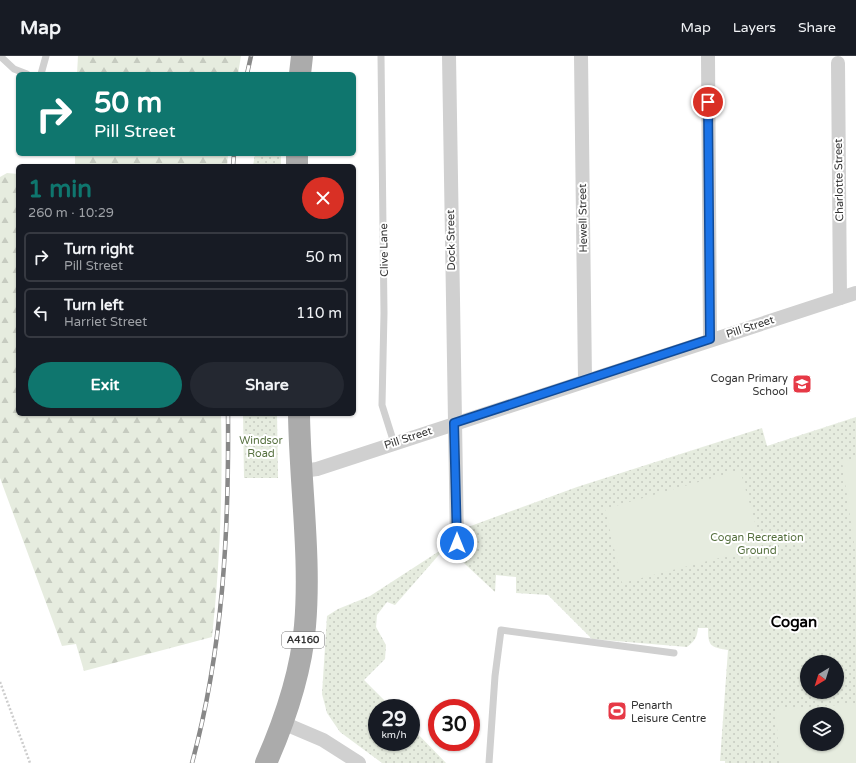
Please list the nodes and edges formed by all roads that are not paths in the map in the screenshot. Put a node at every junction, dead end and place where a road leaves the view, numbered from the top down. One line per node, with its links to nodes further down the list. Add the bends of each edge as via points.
1 (0, 56): 9 (lane)
2 (46, 56): 10 (lane)
3 (302, 56): 11 (main road)
4 (381, 56): 18 (lane, Clive Lane, via 384,292 382,405)
5 (449, 56): 17 (street, Dock Street)
6 (581, 56): 15 (street, Hewell Street)
7 (708, 56): 14 (street)
8 (838, 62): 13 (street, Charlotte Street)
9 (21, 72)
10 (42, 72)
11 (300, 72)
12 (856, 293): 13 (street, Pill Street)
13 (840, 298): 14 (street, Pill Street)
14 (710, 339): 15 (street, Pill Street)
15 (585, 380): 17 (street, Pill Street)
16 (299, 416): 19 (main road, A4160)
17 (454, 423): 18 (street, Pill Street); 20 (street, Dock Street)
18 (394, 443): 19 (street, Pill Street, via 317,469)
19 (302, 471): 22 (main road, A4160, via 305,627 295,684)
20 (457, 543)
21 (674, 653): 25 (lane, via 502,630 495,676)
22 (282, 723): 23 (main road, A4160); 24 (street, via 322,740)
23 (266, 763)
24 (359, 763)
25 (489, 763)

